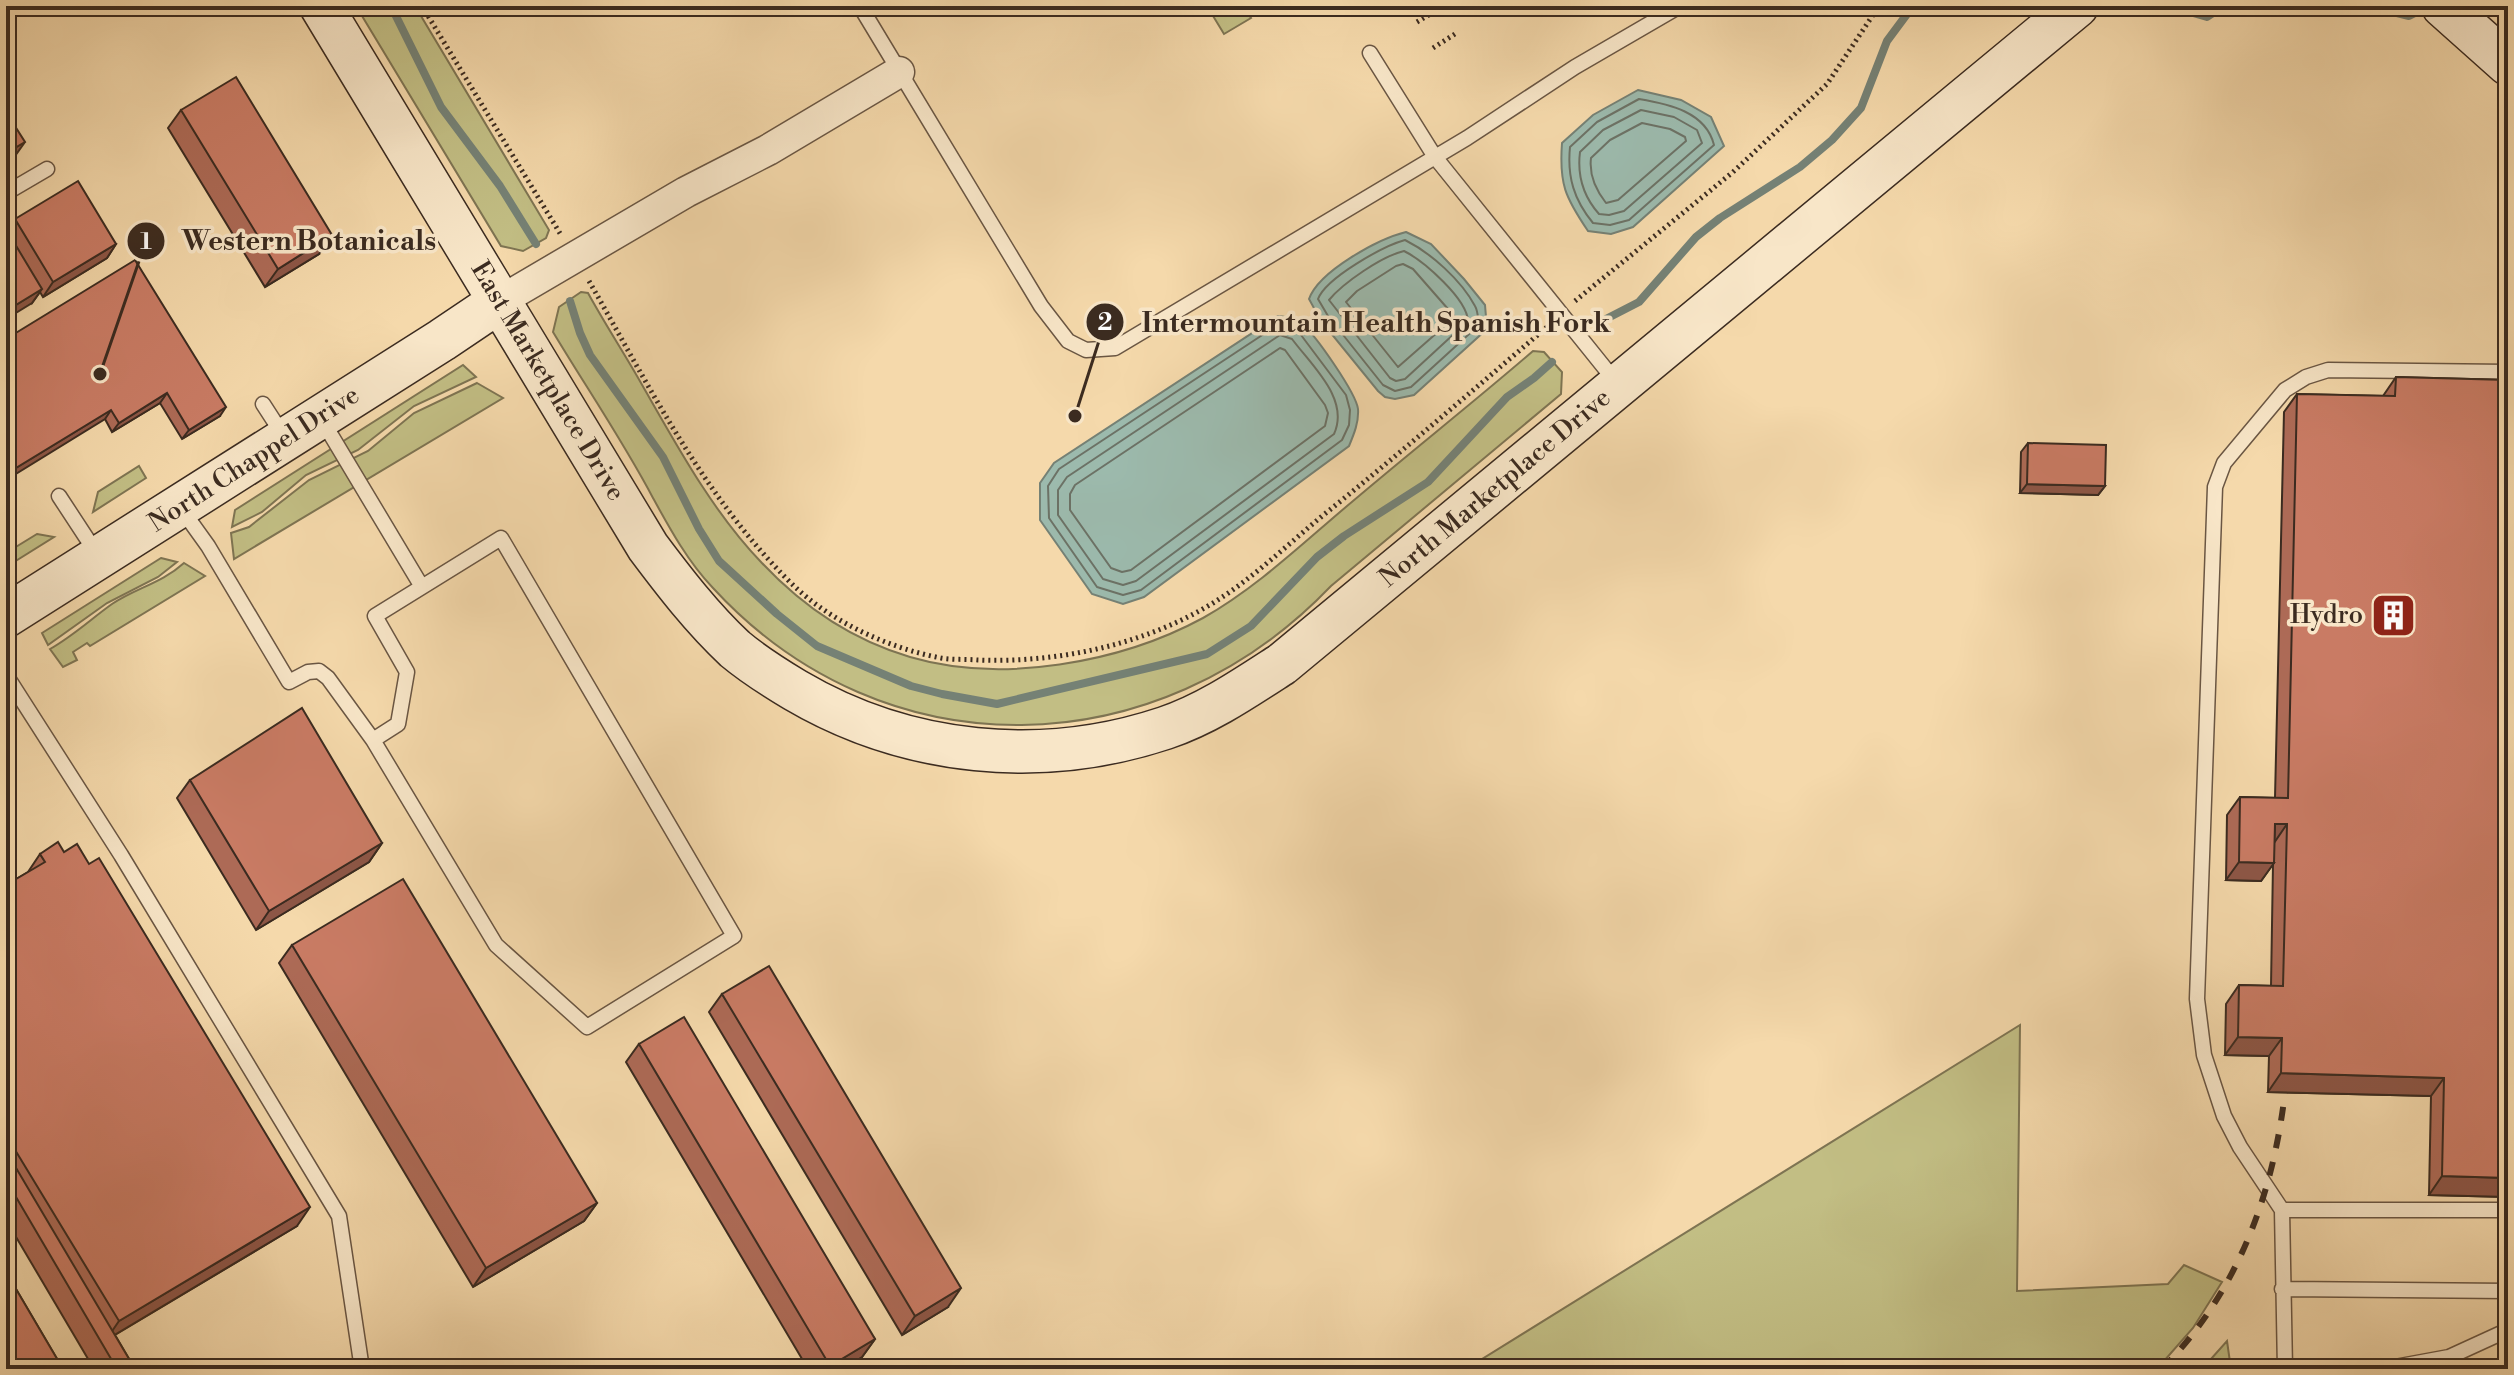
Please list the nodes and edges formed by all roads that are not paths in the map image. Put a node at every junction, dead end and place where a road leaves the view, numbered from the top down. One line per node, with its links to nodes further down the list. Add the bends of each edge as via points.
1 (321, 6): 12 (street, East Marketplace Drive)
2 (860, 6): 8 (lane)
3 (1680, 6): 9 (lane)
4 (2077, 6): 14 (street, North Marketplace Drive)
5 (2443, 6): 7 (street)
6 (1370, 53): 9 (lane)
7 (2508, 64)
8 (899, 72): 9 (lane, via 1041,306 1068,341 1086,350 1115,348); 12 (street)
9 (1435, 157): 14 (lane)
10 (47, 169): 11 (lane)
11 (6, 193)
12 (500, 301): 16 (street, North Chappel Drive); 24 (street, East Marketplace Drive, via 648,547 700,614 737,651)
13 (2508, 372): 26 (lane, via 2317,373 2285,390 2218,474 2199,1027 2224,1116)
14 (1619, 386): 24 (street, North Marketplace Drive, via 1282,664 1166,728 1105,744 1008,752 916,740)
15 (263, 404): 17 (lane)
16 (320, 416): 17 (street, North Chappel Drive); 21 (lane)
17 (285, 438): 19 (street, North Chappel Drive)
18 (59, 496): 20 (lane)
19 (180, 506): 20 (street, North Chappel Drive); 25 (lane, via 289,682 319,671)
20 (100, 558): 22 (street, North Chappel Drive)
21 (422, 587): 25 (lane, via 375,616 407,672 398,724); 25 (lane, via 501,538 734,936 587,1027 496,945)
22 (6, 616)
23 (6, 675): 31 (lane, via 339,1216)
24 (828, 709)
25 (373, 740)
26 (2282, 1210): 27 (lane); 28 (lane)
27 (2508, 1210)
28 (2282, 1289): 29 (lane); 32 (lane)
29 (2508, 1291)
30 (2508, 1330): 33 (lane, via 2449,1357)
31 (362, 1369)
32 (2285, 1369)
33 (2384, 1369)

